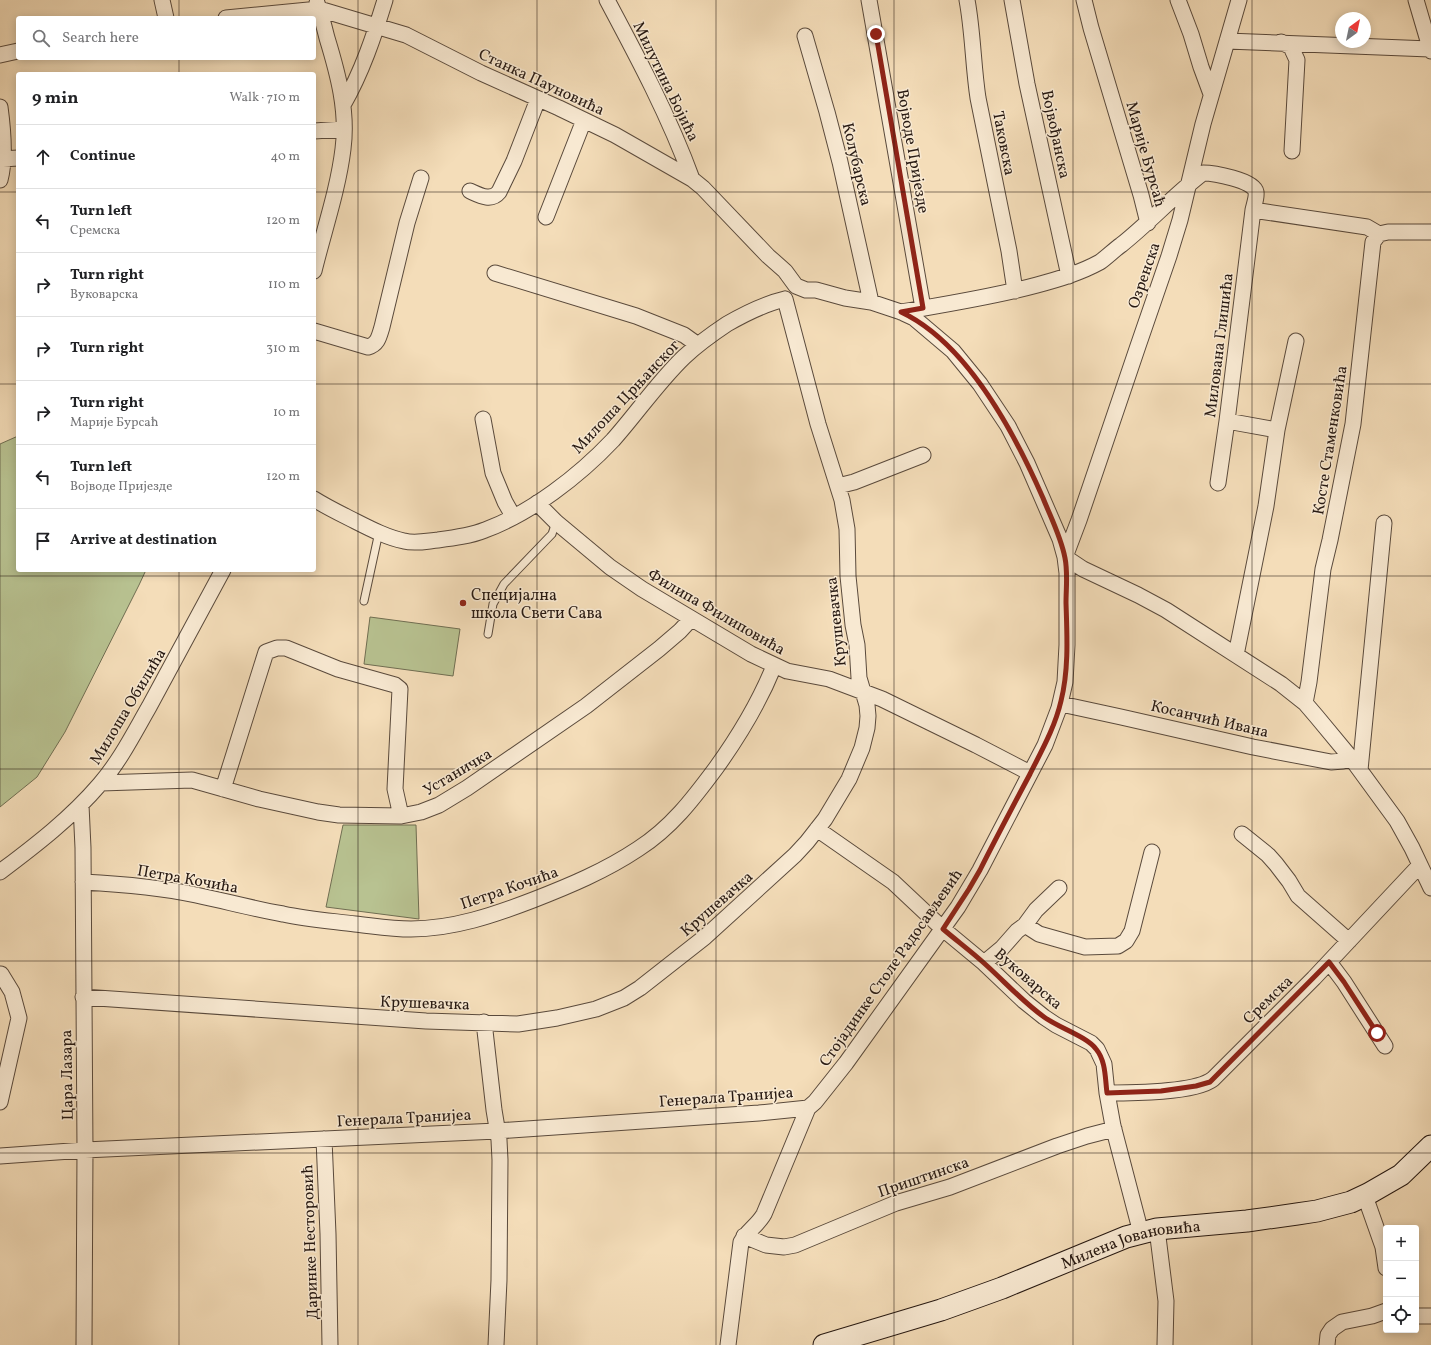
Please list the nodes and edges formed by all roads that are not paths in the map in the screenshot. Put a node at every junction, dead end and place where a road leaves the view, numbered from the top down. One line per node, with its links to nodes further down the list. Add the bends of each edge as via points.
1 (162, 0): 13 (street)
2 (385, 0): 16 (street)
3 (607, 0): 34 (street, Милутина Бојића, via 669,122)
4 (870, 0): 50 (street, Војводе Пријезде)
5 (968, 0): 47 (street, Таковска, via 978,98)
6 (1012, 0): 45 (street, Војвођанска)
7 (1084, 0): 40 (street, Марије Бурсаћ)
8 (1178, 0): 23 (street)
9 (1226, 0): 15 (street)
10 (1239, 0): 15 (street, Озренска)
11 (1416, 0): 20 (street)
12 (318, 5): 14 (street, Станка Пауновића); 16 (street, Станка Пауновића); 25 (street, via 339,79)
13 (166, 16)
14 (240, 16)
15 (1232, 21): 18 (street, Озренска)
16 (377, 26): 24 (street, Станка Пауновића, via 406,35); 25 (street, via 352,90)
17 (805, 36): 49 (street, Колубарска, via 840,162)
18 (1227, 41): 19 (street); 23 (street, Озренска)
19 (1281, 42): 20 (street); 30 (street, via 1291,47 1297,60)
20 (1430, 50)
21 (16, 51): 22 (street)
22 (0, 55)
23 (1211, 94): 36 (street, Озренска)
24 (538, 99): 27 (street, Станка Пауновића); 37 (street, via 514,161 497,196 491,198)
25 (343, 105): 28 (street)
26 (0, 107): 32 (street, via 4,133)
27 (584, 120): 34 (street, Станка Пауновића, via 638,147); 39 (street)
28 (344, 129): 29 (street); 43 (street, via 343,149 334,194)
29 (316, 131)
30 (1292, 151)
31 (16, 158): 32 (street)
32 (2, 159): 35 (street)
33 (421, 178): 52 (street, via 407,222 377,342 368,347)
34 (692, 179): 46 (street, Станка Пауновића, via 785,271)
35 (0, 180)
36 (1189, 183): 38 (street, Милована Глишића, via 1202,172 1249,184 1257,193); 40 (street); 67 (street, Озренска, via 1169,256)
37 (470, 191)
38 (1253, 210): 42 (street, via 1366,227); 56 (street, Милована Глишића)
39 (546, 216)
40 (1148, 223): 45 (street, Марије Бурсаћ, via 1101,261)
41 (1431, 232): 42 (street)
42 (1380, 234): 75 (street, Косте Стаменковића, via 1373,242 1353,424 1323,569)
43 (316, 263)
44 (495, 273): 54 (street, via 636,316 684,335)
45 (1069, 276): 47 (street, Марије Бурсаћ)
46 (796, 286): 48 (street); 49 (street, Стојадинке Столе Радосављевић)
47 (1015, 291): 50 (street, Марије Бурсаћ)
48 (785, 299): 54 (street, Милоша Црњанског, via 753,310); 60 (street, Крушевачка, via 818,424)
49 (871, 302): 51 (street, Стојадинке Столе Радосављевић)
50 (923, 308): 51 (street, Марије Бурсаћ)
51 (901, 312): 67 (street, Стојадинке Столе Радосављевић, via 914,318 944,343 980,384 1008,426 1027,463 1060,539)
52 (316, 332)
53 (1296, 341): 57 (street)
54 (698, 345): 62 (street, Милоша Црњанског, via 675,366 603,449 560,487)
55 (483, 419): 63 (street, via 493,473 504,502)
56 (1228, 421): 57 (street); 59 (street, Милована Глишића)
57 (1277, 430): 72 (street, via 1266,506)
58 (923, 455): 60 (street)
59 (1218, 483)
60 (838, 486): 74 (street, Крушевачка, via 847,528 853,624 859,678)
61 (316, 500): 66 (street, Милоша Црњанског)
62 (537, 503): 63 (street, Милоша Црњанског); 64 (street, Филипа Филиповића)
63 (513, 516): 66 (street, Милоша Црњанског, via 485,530 454,538 406,542)
64 (556, 522): 70 (street, Филипа Филиповића, via 610,567); 71 (lane, via 552,534 504,584 493,604)
65 (1384, 523): 77 (street)
66 (379, 532): 69 (lane)
67 (1065, 557): 72 (street, via 1083,569 1155,604); 76 (street, Стојадинке Столе Радосављевић, via 1067,645 1065,682)
68 (222, 572): 79 (street, Милоша Обилића, via 136,731)
69 (364, 601)
70 (691, 619): 73 (street, Филипа Филиповића); 82 (street, Устаничка, via 642,663 523,751 438,805)
71 (488, 634)
72 (1236, 655): 75 (street)
73 (774, 666): 74 (street, Филипа Филиповића, via 829,679); 88 (street, Петра Кочића, via 757,702 732,744 694,798 661,832 638,849 589,877 489,916 432,928 393,928 285,915 166,890)
74 (864, 691): 78 (street, Филипа Филиповића); 83 (street, Крушевачка, via 868,716 862,748 849,779)
75 (1305, 703): 77 (street)
76 (1060, 704): 77 (street, Косанчић Ивана, via 1253,747); 78 (street, Стојадинке Столе Радосављевић, via 1045,745)
77 (1356, 764): 86 (street, via 1397,821)
78 (1030, 773): 92 (street, Стојадинке Столе Радосављевић, via 969,889)
79 (101, 783): 80 (street, Устаничка, via 192,780); 81 (street, Милоша Обилића)
80 (223, 789): 82 (street, Устаничка, via 318,812 352,816); 82 (street, via 266,652 286,648 338,669 395,685 400,689 395,789)
81 (81, 805): 87 (street, Милоша Обилића, via 55,830); 88 (street, Цара Лазара)
82 (401, 816)
83 (817, 829): 92 (street, Вуковарска, via 893,882); 98 (street, Крушевачка, via 794,855 705,937 624,998 596,1009 534,1022)
84 (1242, 834): 93 (street, via 1268,855 1298,896)
85 (1152, 852): 91 (street, via 1132,931 1126,941 1118,946 1085,947 1039,934)
86 (1420, 865): 90 (street); 93 (street, Сремска)
87 (0, 872)
88 (83, 882): 97 (street, Цара Лазара)
89 (1059, 888): 91 (street, via 1036,910)
90 (1431, 888)
91 (1025, 925): 95 (street)
92 (943, 929): 95 (street, Вуковарска); 102 (street, Стојадинке Столе Радосављевић, via 833,1080)
93 (1349, 942): 94 (street, Сремска)
94 (1329, 962): 99 (street); 100 (street, Сремска, via 1210,1082 1161,1091)
95 (984, 963): 100 (street, Вуковарска, via 1044,1017 1091,1043 1104,1064)
96 (1, 974): 101 (street, via 12,992 19,1018)
97 (83, 997): 98 (street, Крушевачка, via 398,1020); 107 (street, Цара Лазара)
98 (484, 1022): 104 (street)
99 (1385, 1046)
100 (1107, 1093): 103 (street, Вуковарска)
101 (0, 1102)
102 (808, 1108): 104 (street, Генерала Транијеа); 111 (street, Стојадинке Столе Радосављевић, via 760,1222)
103 (1114, 1129): 110 (street, Вуковарска); 111 (street, Приштинска, via 1064,1144 950,1187 896,1203 795,1245 766,1245)
104 (498, 1131): 105 (street, Генерала Транијеа); 118 (street, via 500,1205)
105 (324, 1139): 107 (street, Генерала Транијеа); 117 (street, Даринке Несторовић)
106 (1431, 1146): 109 (main road, Милена Јовановића, via 1401,1174)
107 (85, 1150): 108 (street, Генерала Транијеа); 116 (street, Цара Лазара)
108 (0, 1156)
109 (1365, 1196): 110 (main road, Милена Јовановића, via 1338,1206 1297,1214); 112 (street, via 1383,1247)
110 (1149, 1231): 120 (main road, Милена Јовановића, via 1110,1242 1002,1288 934,1312); 121 (street, Вуковарска, via 1166,1301)
111 (744, 1236): 119 (street, via 740,1242)
112 (1385, 1261)
113 (1383, 1312): 122 (street, via 1342,1322 1328,1335)
114 (1419, 1316): 115 (street)
115 (1431, 1316)
116 (84, 1345)
117 (330, 1345)
118 (496, 1345)
119 (728, 1345)
120 (824, 1345)
121 (1165, 1345)
122 (1327, 1345)

